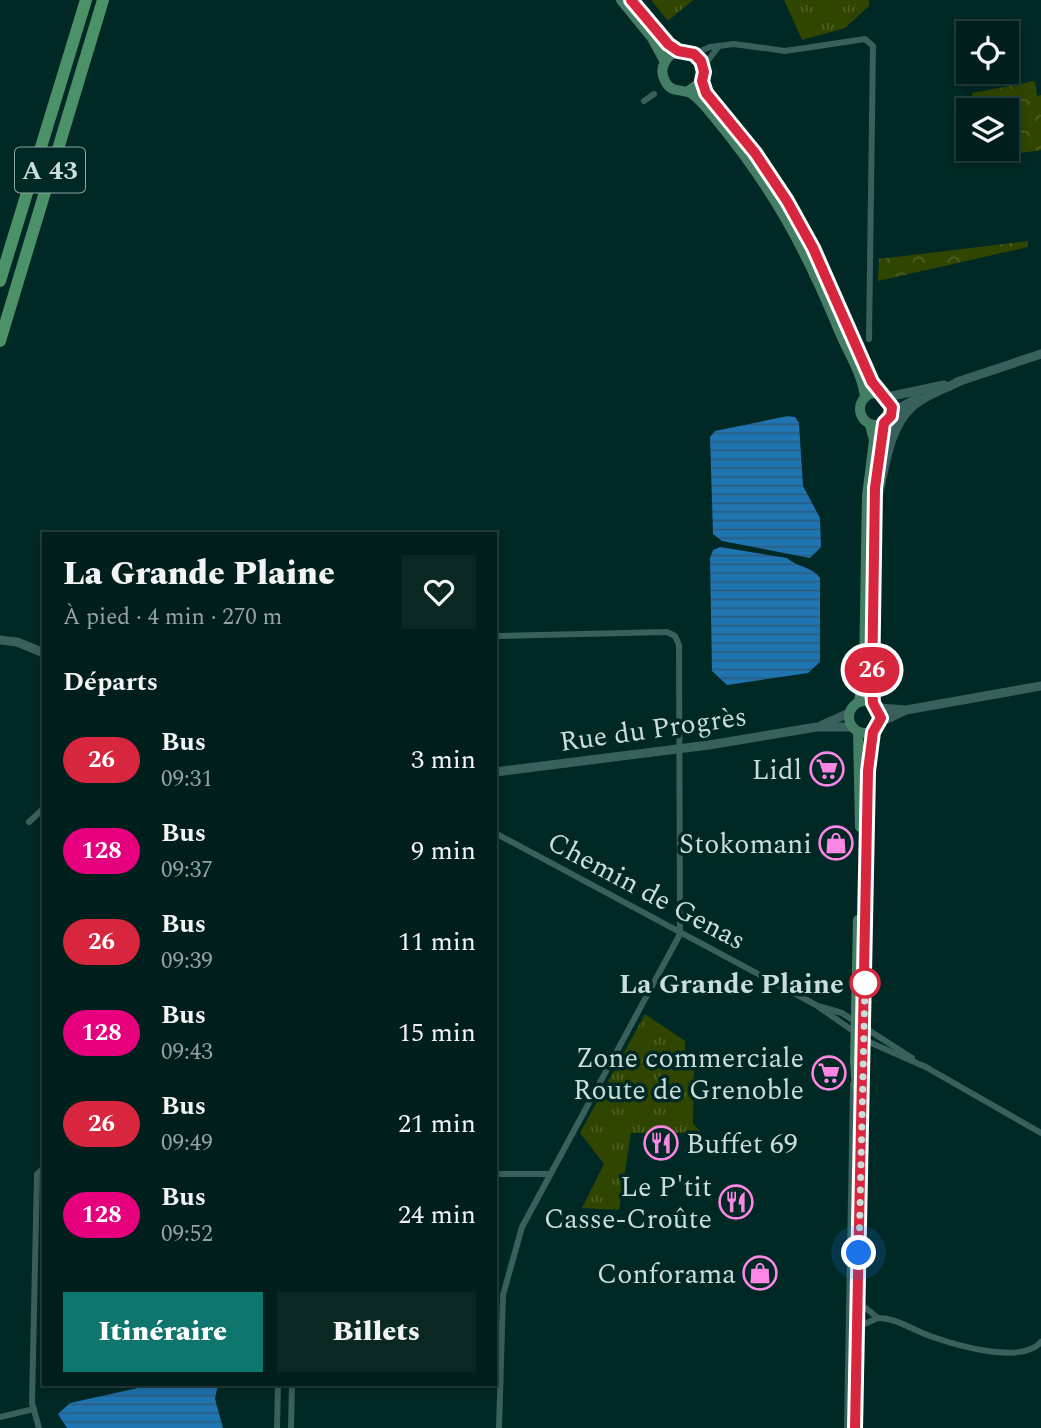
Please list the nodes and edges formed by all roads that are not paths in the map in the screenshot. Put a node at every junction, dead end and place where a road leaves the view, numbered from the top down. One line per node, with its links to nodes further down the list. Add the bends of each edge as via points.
1 (86, 0): 14 (highway, A 43)
2 (103, 0): 16 (highway, A 43)
3 (621, 0): 8 (main road)
4 (631, 0): 6 (main road)
5 (720, 45): 7 (street); 9 (street); 15 (street, via 785,51 864,39 873,46)
6 (678, 51): 7 (main road); 8 (main road)
7 (694, 54): 9 (main road)
8 (665, 62): 11 (main road, via 665,82)
9 (703, 67): 10 (main road)
10 (702, 81): 11 (main road); 19 (main road, via 711,102 755,153 793,211 853,343)
11 (687, 92): 20 (main road, via 731,138 787,217 858,370)
12 (654, 94): 13 (street)
13 (644, 101)
14 (0, 281)
15 (869, 339)
16 (0, 341)
17 (1041, 354): 18 (street)
18 (960, 381): 19 (street); 21 (street); 24 (street, via 906,413 897,429)
19 (884, 395): 20 (main road); 21 (main road)
20 (865, 397): 23 (main road, via 860,415)
21 (892, 412): 22 (main road)
22 (884, 423): 23 (main road); 24 (main road)
23 (870, 425): 29 (main road, via 874,440 867,496 864,668)
24 (876, 507): 30 (main road)
25 (497, 636): 37 (street, via 667,632 675,636 679,645)
26 (0, 640): 27 (street)
27 (42, 652)
28 (1041, 686): 31 (street)
29 (859, 702): 30 (main road); 32 (main road)
30 (876, 705): 31 (street); 33 (main road)
31 (906, 710): 33 (street)
32 (849, 713): 34 (street, Rue du Progrès); 35 (main road)
33 (881, 723): 36 (main road)
34 (817, 727): 35 (street, Rue du Progrès); 37 (street, Rue du Progrès)
35 (855, 729): 36 (main road); 44 (main road)
36 (873, 732): 44 (main road)
37 (679, 748): 38 (street, Rue du Progrès); 42 (street)
38 (497, 772)
39 (42, 810): 40 (street)
40 (29, 822)
41 (497, 833): 42 (street, Chemin de Genas)
42 (680, 932): 43 (street, Chemin de Genas); 50 (street)
43 (816, 1005): 44 (street, Chemin de Genas); 44 (street, Chemin de Genas)
44 (860, 1030): 45 (street, Chemin de Genas); 45 (street, Chemin de Genas); 46 (main road); 63 (main road, via 855,1061)
45 (928, 1068): 47 (street, Chemin de Genas)
46 (863, 1088): 51 (street); 63 (main road)
47 (1041, 1133)
48 (41, 1170): 57 (street)
49 (497, 1174): 50 (street)
50 (550, 1174): 62 (street, via 522,1227 503,1295)
51 (862, 1305): 52 (street); 53 (street)
52 (878, 1318): 53 (street); 54 (street, via 894,1320 931,1337 998,1352 1020,1352)
53 (862, 1325): 63 (street)
54 (1041, 1342)
55 (278, 1386): 60 (street)
56 (292, 1386): 61 (street)
57 (34, 1409): 58 (street); 59 (street)
58 (0, 1417)
59 (39, 1428)
60 (277, 1428)
61 (291, 1428)
62 (499, 1428)
63 (853, 1428)

